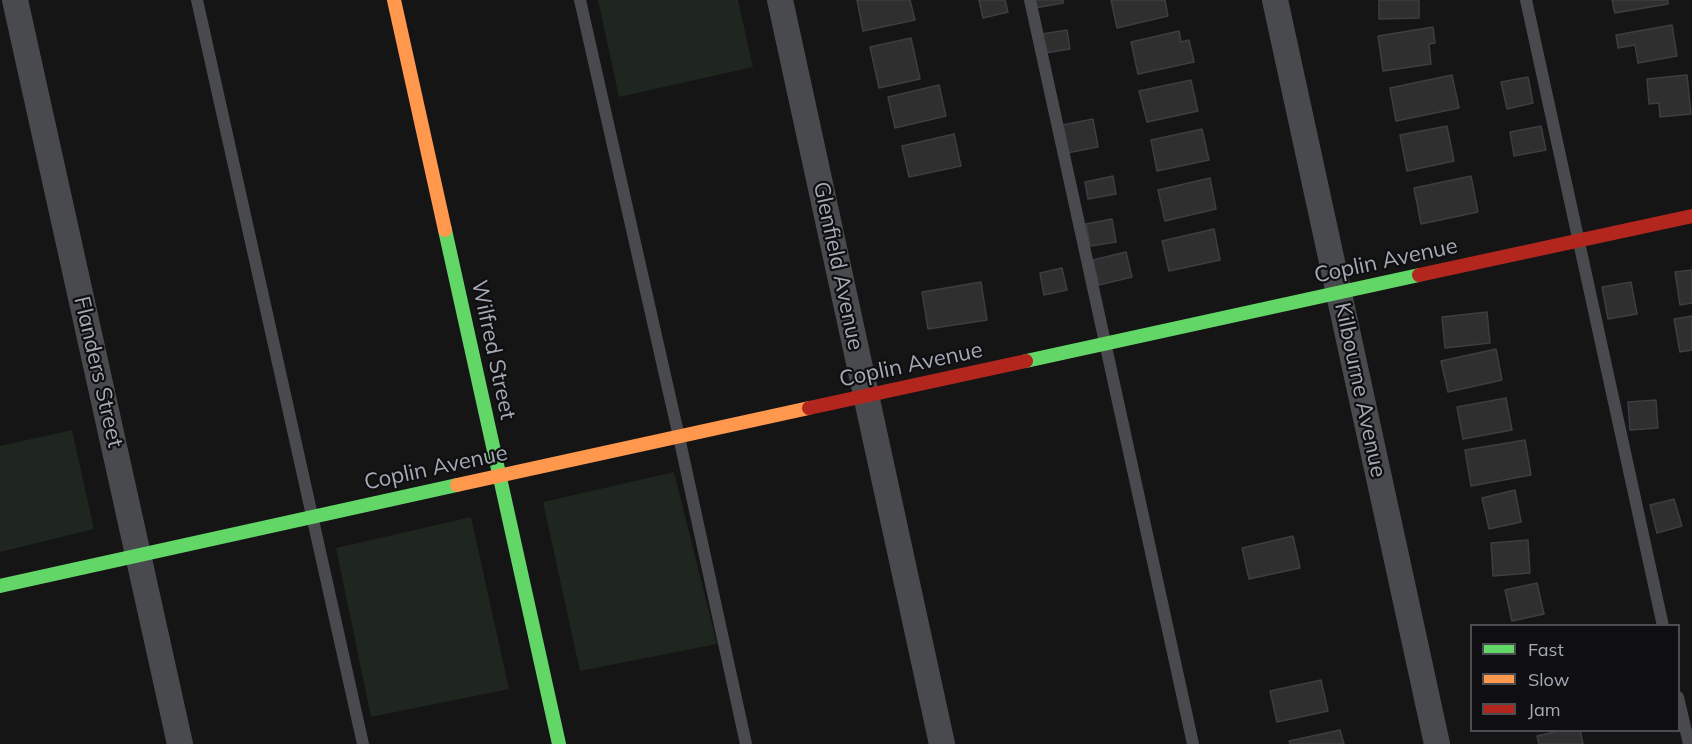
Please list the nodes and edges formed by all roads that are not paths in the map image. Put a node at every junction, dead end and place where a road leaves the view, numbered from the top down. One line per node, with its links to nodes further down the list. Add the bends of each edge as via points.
1 (15, 0): 17 (street, Flanders Street)
2 (197, 0): 16 (lane)
3 (394, 0): 15 (street, Wilfred Street)
4 (580, 0): 14 (lane)
5 (780, 0): 13 (street, Glenfield Avenue)
6 (1030, 0): 12 (lane)
7 (1275, 0): 11 (street, Kilbourne Avenue)
8 (1526, 0): 10 (lane)
9 (1692, 216): 10 (street, Coplin Avenue)
10 (1579, 241): 11 (street, Coplin Avenue); 19 (lane)
11 (1338, 293): 12 (street, Coplin Avenue); 27 (street, Kilbourne Avenue)
12 (1105, 344): 13 (street, Coplin Avenue); 26 (lane)
13 (867, 396): 14 (street, Coplin Avenue); 25 (street, Glenfield Avenue)
14 (679, 437): 15 (street, Coplin Avenue); 24 (lane)
15 (500, 476): 16 (street, Coplin Avenue); 23 (street, Wilfred Street)
16 (312, 517): 17 (street, Coplin Avenue); 22 (lane)
17 (139, 554): 18 (street, Coplin Avenue); 21 (street, Flanders Street)
18 (0, 586)
19 (1663, 624)
20 (1680, 706): 28 (lane)
21 (180, 744)
22 (363, 744)
23 (559, 744)
24 (746, 744)
25 (942, 744)
26 (1193, 744)
27 (1437, 744)
28 (1689, 744)

